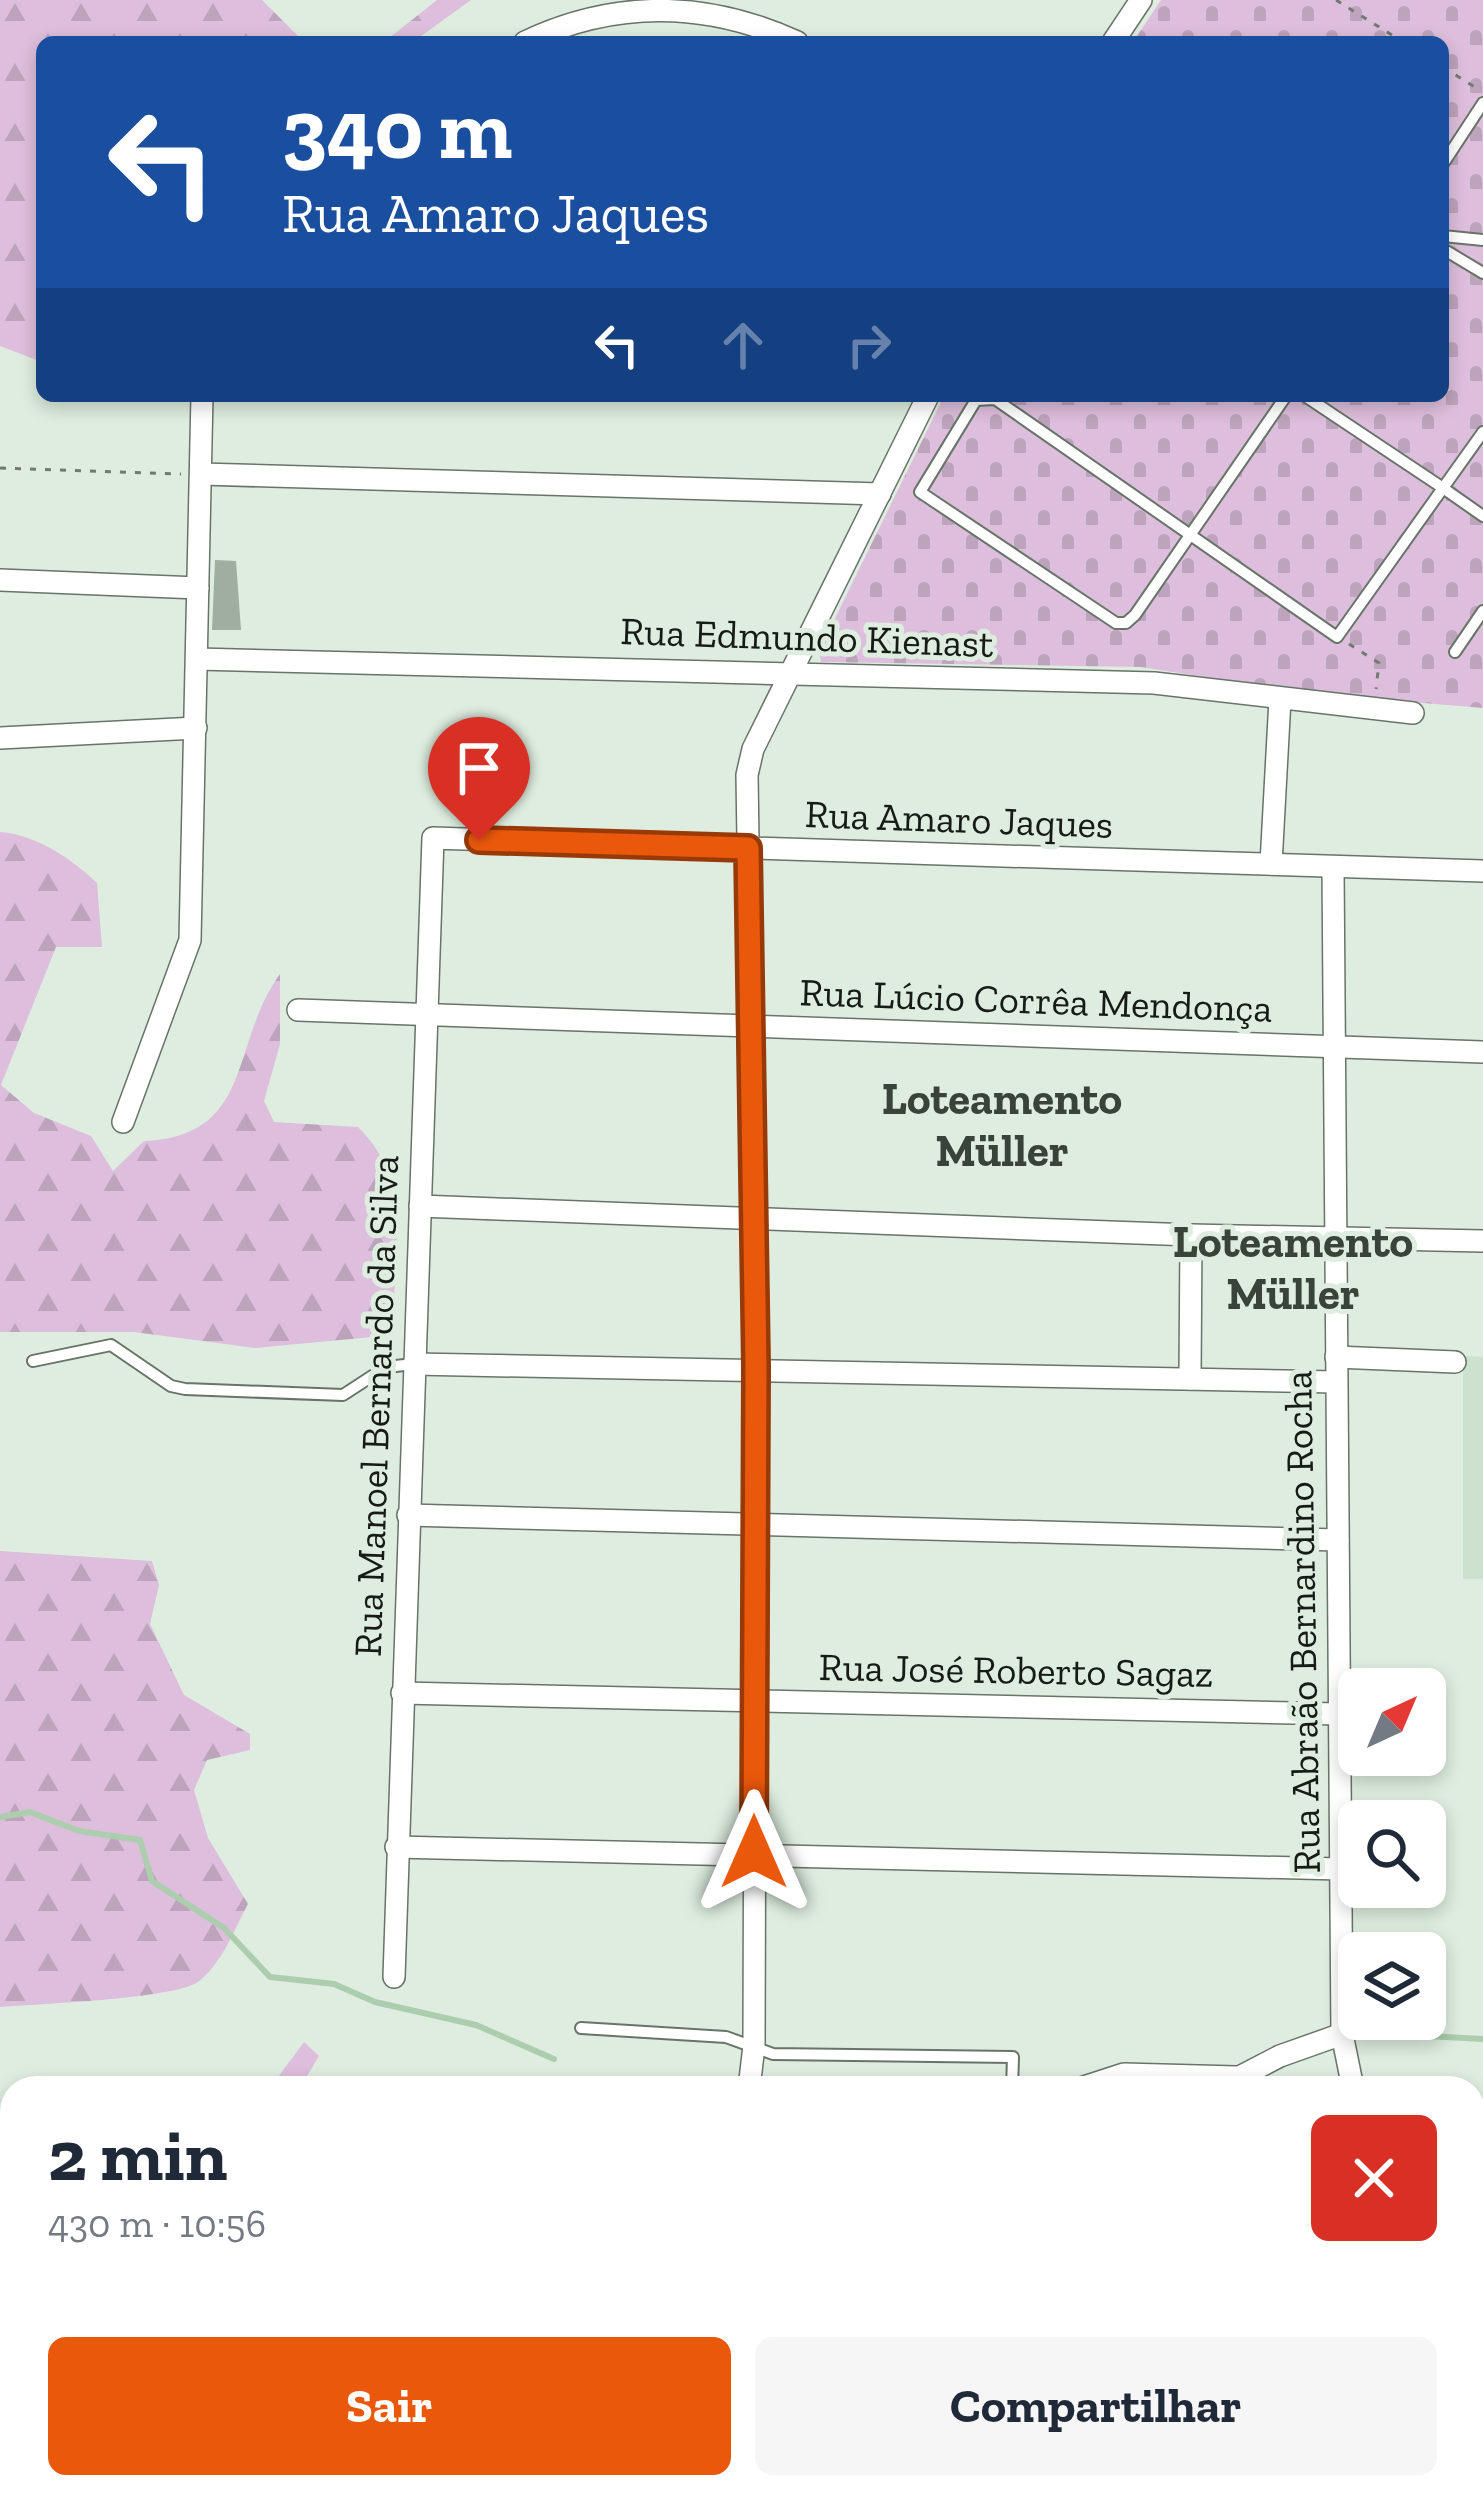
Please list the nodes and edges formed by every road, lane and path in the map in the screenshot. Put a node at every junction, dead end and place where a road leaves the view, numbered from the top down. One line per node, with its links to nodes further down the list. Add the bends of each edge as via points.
1 (1141, 0): 5 (street)
2 (1336, 0): 6 (path)
3 (536, 36): 4 (street, via 610,2 721,13)
4 (781, 36)
5 (1117, 36)
6 (1393, 36)
7 (1449, 71): 8 (path)
8 (1483, 92)
9 (1483, 104): 10 (lane)
10 (1449, 155)
11 (1449, 237): 12 (lane)
12 (1483, 240)
13 (1449, 253): 14 (lane)
14 (1483, 273)
15 (202, 402): 23 (street)
16 (925, 402): 25 (street)
17 (975, 402): 27 (lane, via 921,486 923,496 1121,624 1131,621)
18 (998, 402): 27 (lane)
19 (1282, 402): 27 (lane)
20 (1314, 402): 24 (lane)
21 (1483, 432): 24 (lane)
22 (0, 468): 23 (path)
23 (200, 474): 25 (street); 29 (street)
24 (1443, 488): 26 (lane); 31 (lane)
25 (880, 494): 34 (street)
26 (1483, 516)
27 (1187, 536): 31 (lane)
28 (0, 580): 29 (street)
29 (199, 588): 33 (street)
30 (1483, 611): 32 (lane)
31 (1337, 637): 35 (path, via 1379,663)
32 (1455, 652)
33 (197, 659): 34 (street, Rua Edmundo Kienast); 38 (street)
34 (792, 670): 36 (street, Rua Edmundo Kienast, via 1154,683); 41 (street, via 748,763)
35 (1374, 699)
36 (1280, 700): 37 (street, Rua Edmundo Kienast); 42 (street)
37 (1413, 713)
38 (196, 728): 39 (street); 50 (street, via 190,940)
39 (0, 738)
40 (433, 838): 41 (street, Rua Amaro Jaques); 46 (street, Rua Manoel Bernardo da Silva)
41 (748, 848): 42 (street, Rua Amaro Jaques); 47 (street)
42 (1271, 864): 43 (street, Rua Amaro Jaques)
43 (1333, 867): 44 (street, Rua Amaro Jaques); 48 (street, Rua Abraão Bernardino Rocha)
44 (1483, 871)
45 (298, 1010): 46 (street, Rua Lúcio Corrêa Mendonça)
46 (427, 1015): 47 (street, Rua Lúcio Corrêa Mendonça); 51 (street, Rua Manoel Bernardo da Silva)
47 (749, 1026): 48 (street, Rua Lúcio Corrêa Mendonça); 52 (street)
48 (1336, 1046): 49 (street, Rua Lúcio Corrêa Mendonça); 54 (street, Rua Abraão Bernardino Rocha)
49 (1483, 1052)
50 (123, 1122)
51 (420, 1206): 52 (street); 59 (street, Rua Manoel Bernardo da Silva)
52 (751, 1219): 53 (street); 60 (street)
53 (1191, 1235): 54 (street); 61 (street)
54 (1336, 1236): 55 (street); 56 (street, Rua Abraão Bernardino Rocha)
55 (1483, 1241)
56 (1336, 1357): 58 (street); 62 (street, Rua Abraão Bernardino Rocha)
57 (33, 1360): 59 (lane, via 111,1346 171,1386 343,1395 386,1367)
58 (1455, 1362)
59 (414, 1364): 60 (street); 63 (street, Rua Manoel Bernardo da Silva)
60 (756, 1367): 61 (street); 64 (street)
61 (1190, 1379): 62 (street)
62 (1336, 1382): 65 (street, Rua Abraão Bernardino Rocha)
63 (408, 1515): 64 (street); 67 (street, Rua Manoel Bernardo da Silva)
64 (752, 1522): 65 (street); 68 (street)
65 (1337, 1540): 66 (street, Rua Abraão Bernardino Rocha)
66 (1339, 1668)
67 (402, 1694): 68 (street, Rua José Roberto Sagaz); 70 (street, Rua Manoel Bernardo da Silva)
68 (753, 1700): 69 (street, Rua José Roberto Sagaz); 71 (street)
69 (1338, 1714)
70 (397, 1847): 71 (street); 73 (street, Rua Manoel Bernardo da Silva)
71 (754, 1852): 72 (street); 77 (street)
72 (1338, 1869)
73 (394, 1977)
74 (581, 2028): 77 (lane, via 726,2037)
75 (1338, 2036): 80 (street)
76 (1343, 2040): 81 (street, Rua Abraão Bernardino Rocha)
77 (754, 2046): 78 (street); 79 (lane, via 773,2054 1013,2057)
78 (750, 2076)
79 (1012, 2076)
80 (1245, 2076)
81 (1351, 2076)

